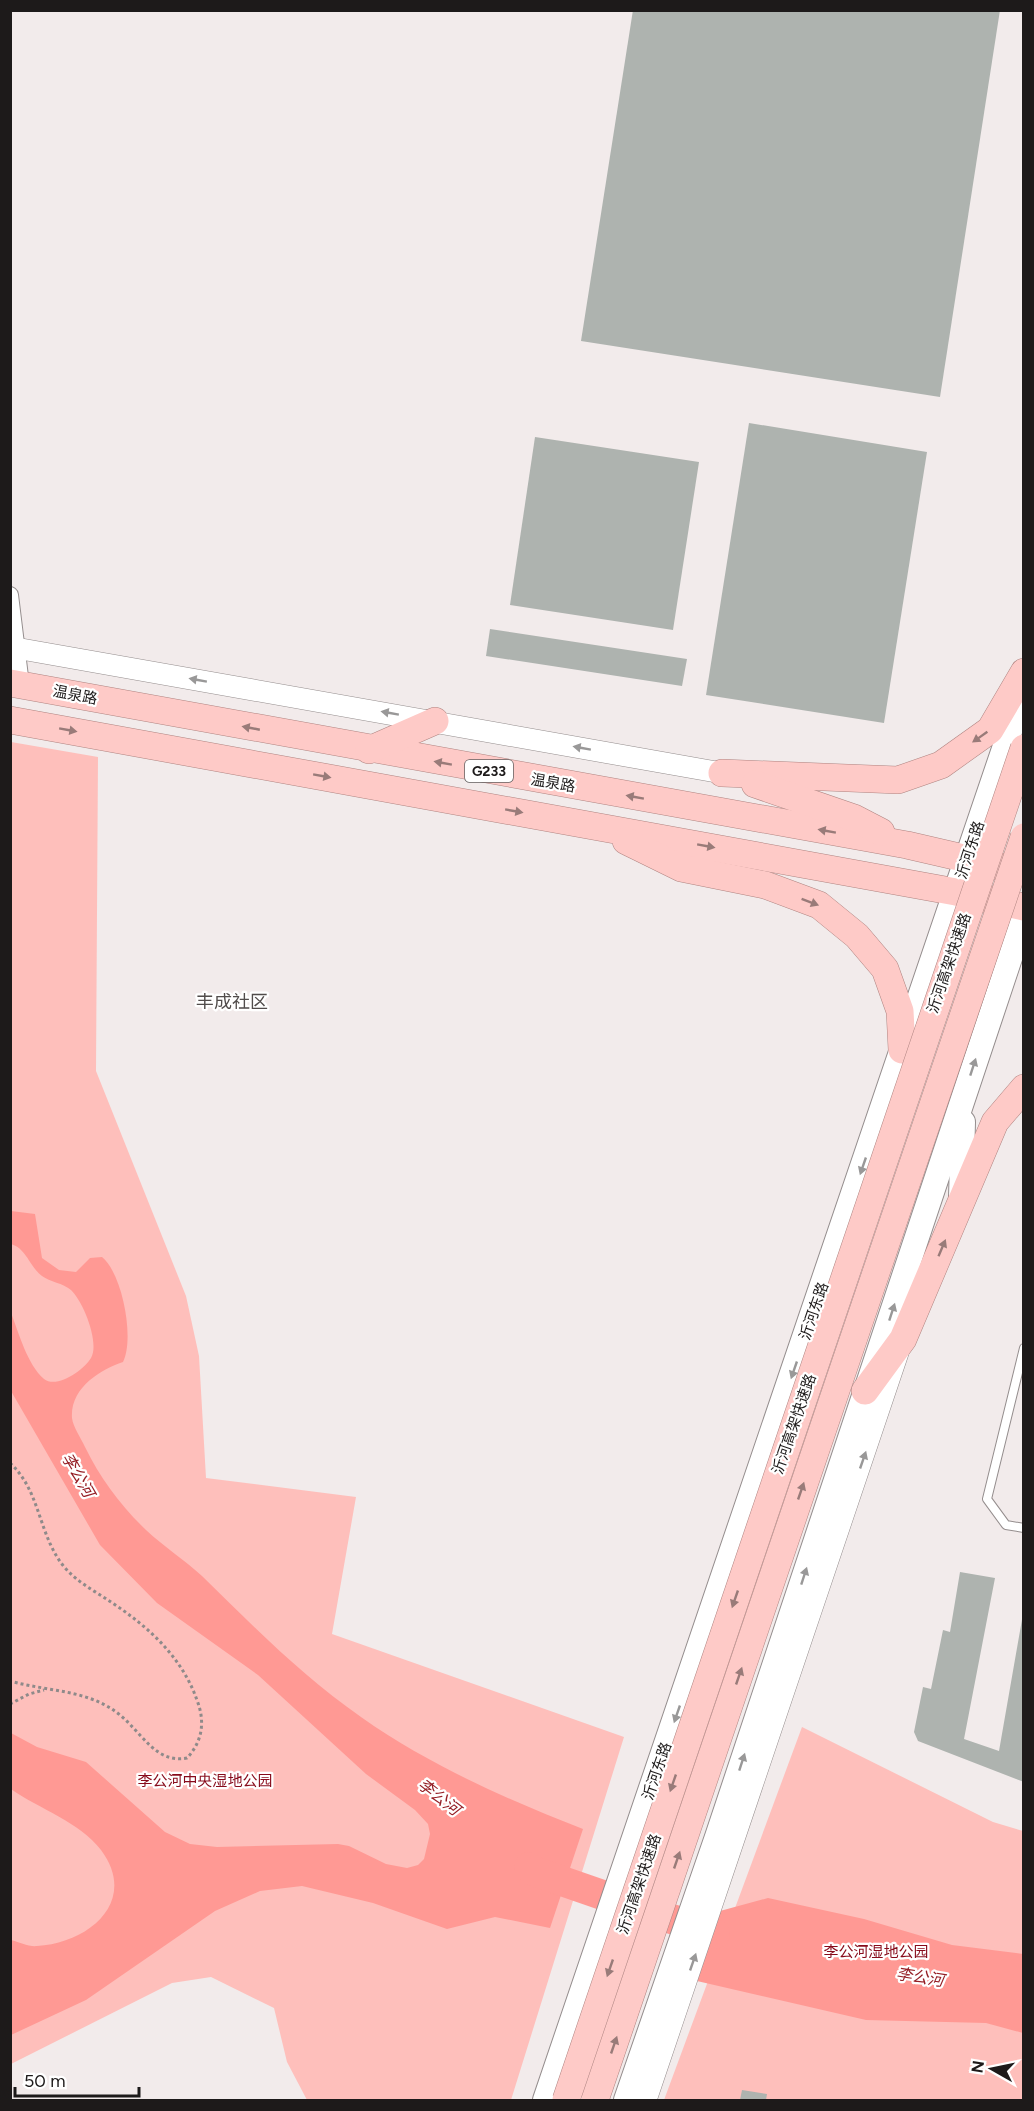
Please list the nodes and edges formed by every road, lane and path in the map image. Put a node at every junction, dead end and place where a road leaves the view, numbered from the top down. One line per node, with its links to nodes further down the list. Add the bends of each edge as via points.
1 (10, 595): 2 (street)
2 (14, 648): 4 (street); 7 (street, one-way to 2)
3 (1023, 672): 10 (highway, one-way to 10, via 990,730 941,765 898,780)
4 (16, 684): 9 (highway, 温泉路 / G233, one-way to 4)
5 (1023, 690): 14 (main road, 沂河东路)
6 (10, 720): 11 (highway, G233, one-way to 11)
7 (435, 721): 9 (highway); 10 (street, one-way to 7)
8 (1023, 748): 35 (highway, 沂河高架快速路, one-way to 35, bridge)
9 (369, 750): 13 (highway, 温泉路 / G233, one-way to 9)
10 (722, 773): 13 (highway, via 854,818)
11 (598, 827): 15 (highway, G233, one-way to 15); 17 (highway, via 681,868)
12 (1023, 837): 37 (highway, 沂河高架快速路, one-way to 12, bridge)
13 (907, 845): 14 (highway, 温泉路 / G233)
14 (967, 859): 16 (highway, 温泉路 / G233); 18 (main road, 沂河东路)
15 (832, 869): 17 (highway); 18 (highway, G233)
16 (1023, 872)
17 (765, 885): 21 (highway, one-way to 21, via 819,905 857,936 885,969 900,1011)
18 (956, 892): 19 (highway, G233); 21 (main road, 沂河东路)
19 (1023, 907)
20 (1023, 916): 23 (main road, one-way to 20)
21 (903, 1050): 35 (main road, 沂河东路, one-way to 35, via 585,1987)
22 (1023, 1088): 24 (highway, via 995,1122)
23 (963, 1097): 24 (main road); 27 (main road, one-way to 23)
24 (961, 1203): 25 (highway, one-way to 24)
25 (903, 1339): 27 (highway); 33 (street, one-way to 25)
26 (1023, 1348): 29 (lane, via 987,1499 1006,1525)
27 (866, 1392): 33 (main road, one-way to 27)
28 (10, 1463): 31 (path, via 32,1490 53,1551 66,1569 131,1615 179,1662 200,1709 201,1736 187,1758 165,1757 121,1716 96,1699)
29 (1023, 1528)
30 (10, 1681): 31 (path)
31 (47, 1689): 32 (path)
32 (10, 1704)
33 (727, 1836): 34 (main road, one-way to 33)
34 (665, 2014): 38 (main road); 39 (street)
35 (553, 2096): 36 (street)
36 (582, 2100)
37 (595, 2100)
38 (626, 2100)
39 (646, 2100)

